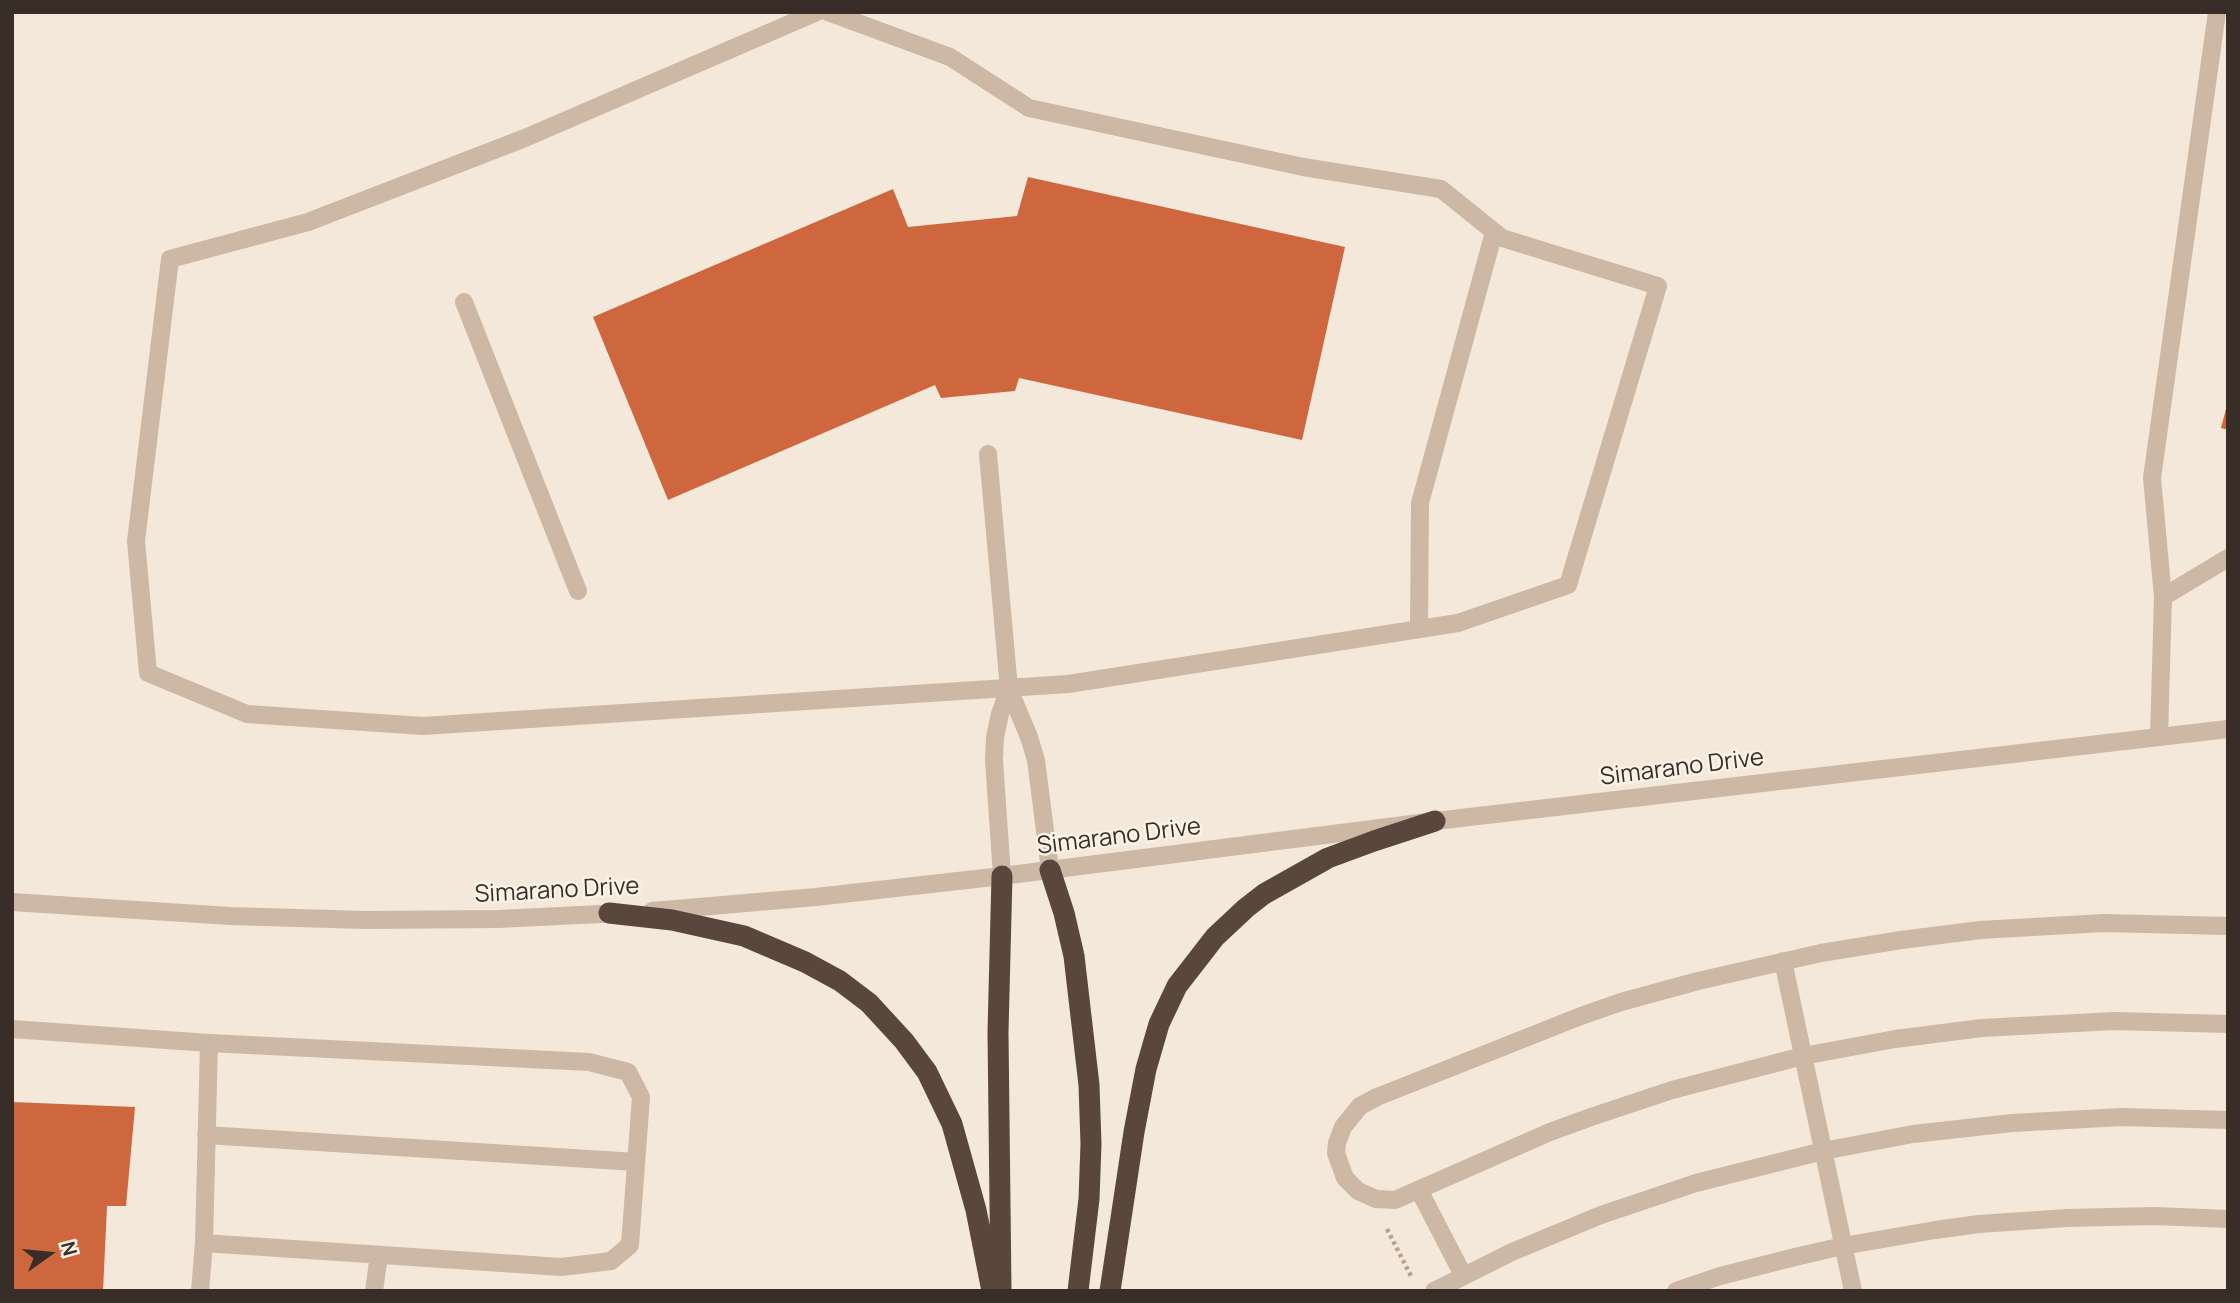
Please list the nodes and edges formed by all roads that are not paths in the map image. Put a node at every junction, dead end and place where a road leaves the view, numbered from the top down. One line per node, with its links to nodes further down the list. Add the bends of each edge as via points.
1 (817, 12): 11 (street, via 525,138 308,222 170,259 136,541 148,673 247,714 423,726)
2 (828, 12): 4 (street, via 950,57 1029,108 1303,167 1441,189)
3 (2217, 12): 9 (street, via 2152,478)
4 (1494, 232): 10 (street, via 1420,503); 10 (street, via 1657,286 1568,585 1458,623)
5 (464, 302): 8 (street)
6 (988, 454): 11 (street)
7 (2228, 558): 9 (street)
8 (578, 591)
9 (2163, 597): 13 (street)
10 (1419, 629): 11 (street, via 1068,684)
11 (1009, 689): 15 (street, via 1036,760); 16 (street, via 997,725 994,760)
12 (2228, 729): 13 (street, Simarano Drive)
13 (2158, 737): 14 (street, Simarano Drive)
14 (1435, 821): 15 (street, Simarano Drive); 40 (highway, via 1328,858 1264,894 1215,937 1177,986 1159,1024 1146,1069)
15 (1050, 870): 16 (street, Simarano Drive); 39 (highway, via 1074,956 1089,1085 1089,1199)
16 (1002, 876): 18 (street, Simarano Drive, via 790,900); 38 (highway, via 998,1032)
17 (12, 902): 18 (street, Simarano Drive, via 352,920)
18 (609, 913): 37 (highway, via 673,920 744,936 814,967 869,1003 916,1056 952,1124)
19 (2228, 926): 20 (street, via 2104,923 1980,930)
20 (1783, 961): 24 (street); 29 (street, via 1591,1013 1360,1106 1343,1126 1337,1143 1345,1178 1376,1199 1395,1200)
21 (2228, 1024): 24 (street, via 2114,1021 2010,1026 1895,1039)
22 (12, 1029): 23 (street)
23 (209, 1043): 26 (street); 28 (street, via 589,1062 628,1072 641,1097)
24 (1803, 1056): 27 (street); 29 (street, via 1682,1087 1591,1117)
25 (2228, 1120): 27 (street, via 2122,1117 2012,1123 1913,1134)
26 (206, 1135): 28 (street); 31 (street)
27 (1824, 1151): 32 (street); 34 (street, via 1646,1199 1557,1232)
28 (636, 1162): 33 (street, via 630,1245 611,1261 561,1267)
29 (1419, 1190): 34 (street)
30 (2228, 1219): 32 (street, via 2154,1216 2012,1222)
31 (204, 1243): 33 (street); 35 (street)
32 (1843, 1246): 42 (street); 43 (street)
33 (379, 1255): 36 (street)
34 (1463, 1275): 41 (street)
35 (200, 1291)
36 (374, 1291)
37 (992, 1291)
38 (1001, 1291)
39 (1078, 1291)
40 (1110, 1291)
41 (1434, 1291)
42 (1676, 1291)
43 (1853, 1291)

